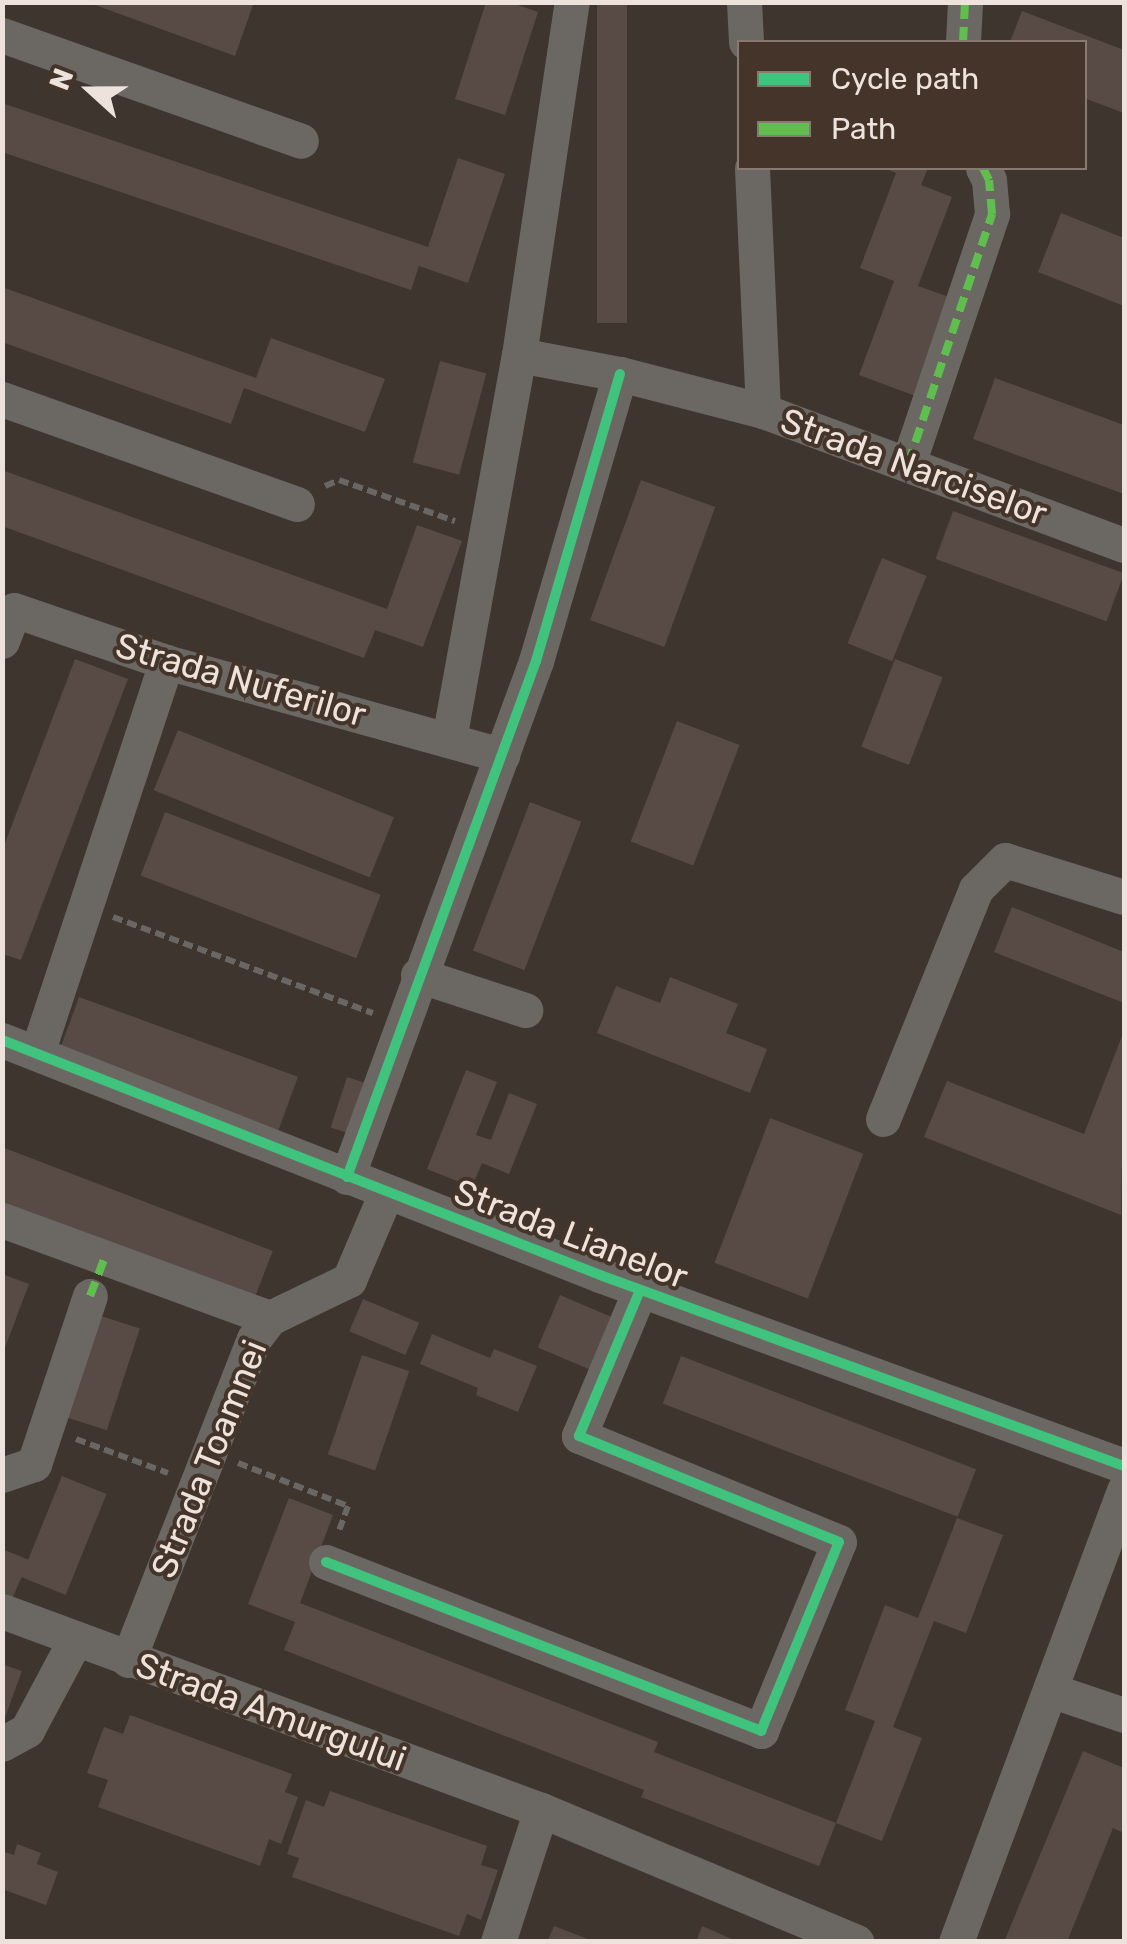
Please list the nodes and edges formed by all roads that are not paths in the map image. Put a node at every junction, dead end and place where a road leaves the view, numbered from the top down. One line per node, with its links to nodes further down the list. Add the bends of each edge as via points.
1 (572, 2): 10 (street)
2 (744, 2): 5 (street)
3 (965, 2): 6 (street)
4 (2, 36): 7 (street)
5 (746, 40)
6 (963, 40)
7 (301, 141)
8 (752, 170): 13 (street, Strada Narciselor)
9 (984, 170): 14 (street, via 992,214)
10 (519, 355): 11 (street); 19 (street)
11 (620, 374): 13 (street); 20 (street)
12 (2, 399): 15 (street)
13 (763, 411): 14 (street, Strada Narciselor)
14 (908, 464): 16 (street, Strada Narciselor)
15 (297, 504)
16 (1124, 545)
17 (6, 618): 18 (street, Strada Nuferilor)
18 (166, 662): 19 (street, Strada Nuferilor); 25 (street)
19 (449, 739): 20 (street, Strada Nuferilor)
20 (502, 755): 22 (street)
21 (1124, 896): 26 (street, via 1005,860 976,889)
22 (418, 976): 23 (street); 27 (street)
23 (526, 1010)
24 (2, 1040): 25 (street, Strada Lianelor)
25 (37, 1053): 27 (street, Strada Lianelor)
26 (883, 1120)
27 (348, 1178): 28 (street, Strada Lianelor)
28 (386, 1193): 30 (street, Strada Lianelor); 32 (street, Strada Toamnei, via 349,1280)
29 (2, 1220): 32 (street)
30 (640, 1290): 33 (street, Strada Lianelor); 36 (street, via 579,1436 838,1542 761,1731)
31 (90, 1296): 34 (street, via 34,1464)
32 (270, 1318): 39 (street, Strada Toamnei, via 254,1339)
33 (1124, 1466)
34 (2, 1475)
35 (1124, 1490): 40 (street)
36 (326, 1562)
37 (2, 1611): 38 (street, Strada Amurgului)
38 (75, 1640): 39 (street, Strada Amurgului); 42 (street, via 27,1730)
39 (128, 1660): 43 (street, Strada Amurgului)
40 (1050, 1690): 41 (street); 46 (street)
41 (1124, 1716)
42 (2, 1744)
43 (542, 1810): 44 (street); 45 (street, Strada Amurgului)
44 (498, 1942)
45 (856, 1942)
46 (956, 1942)

